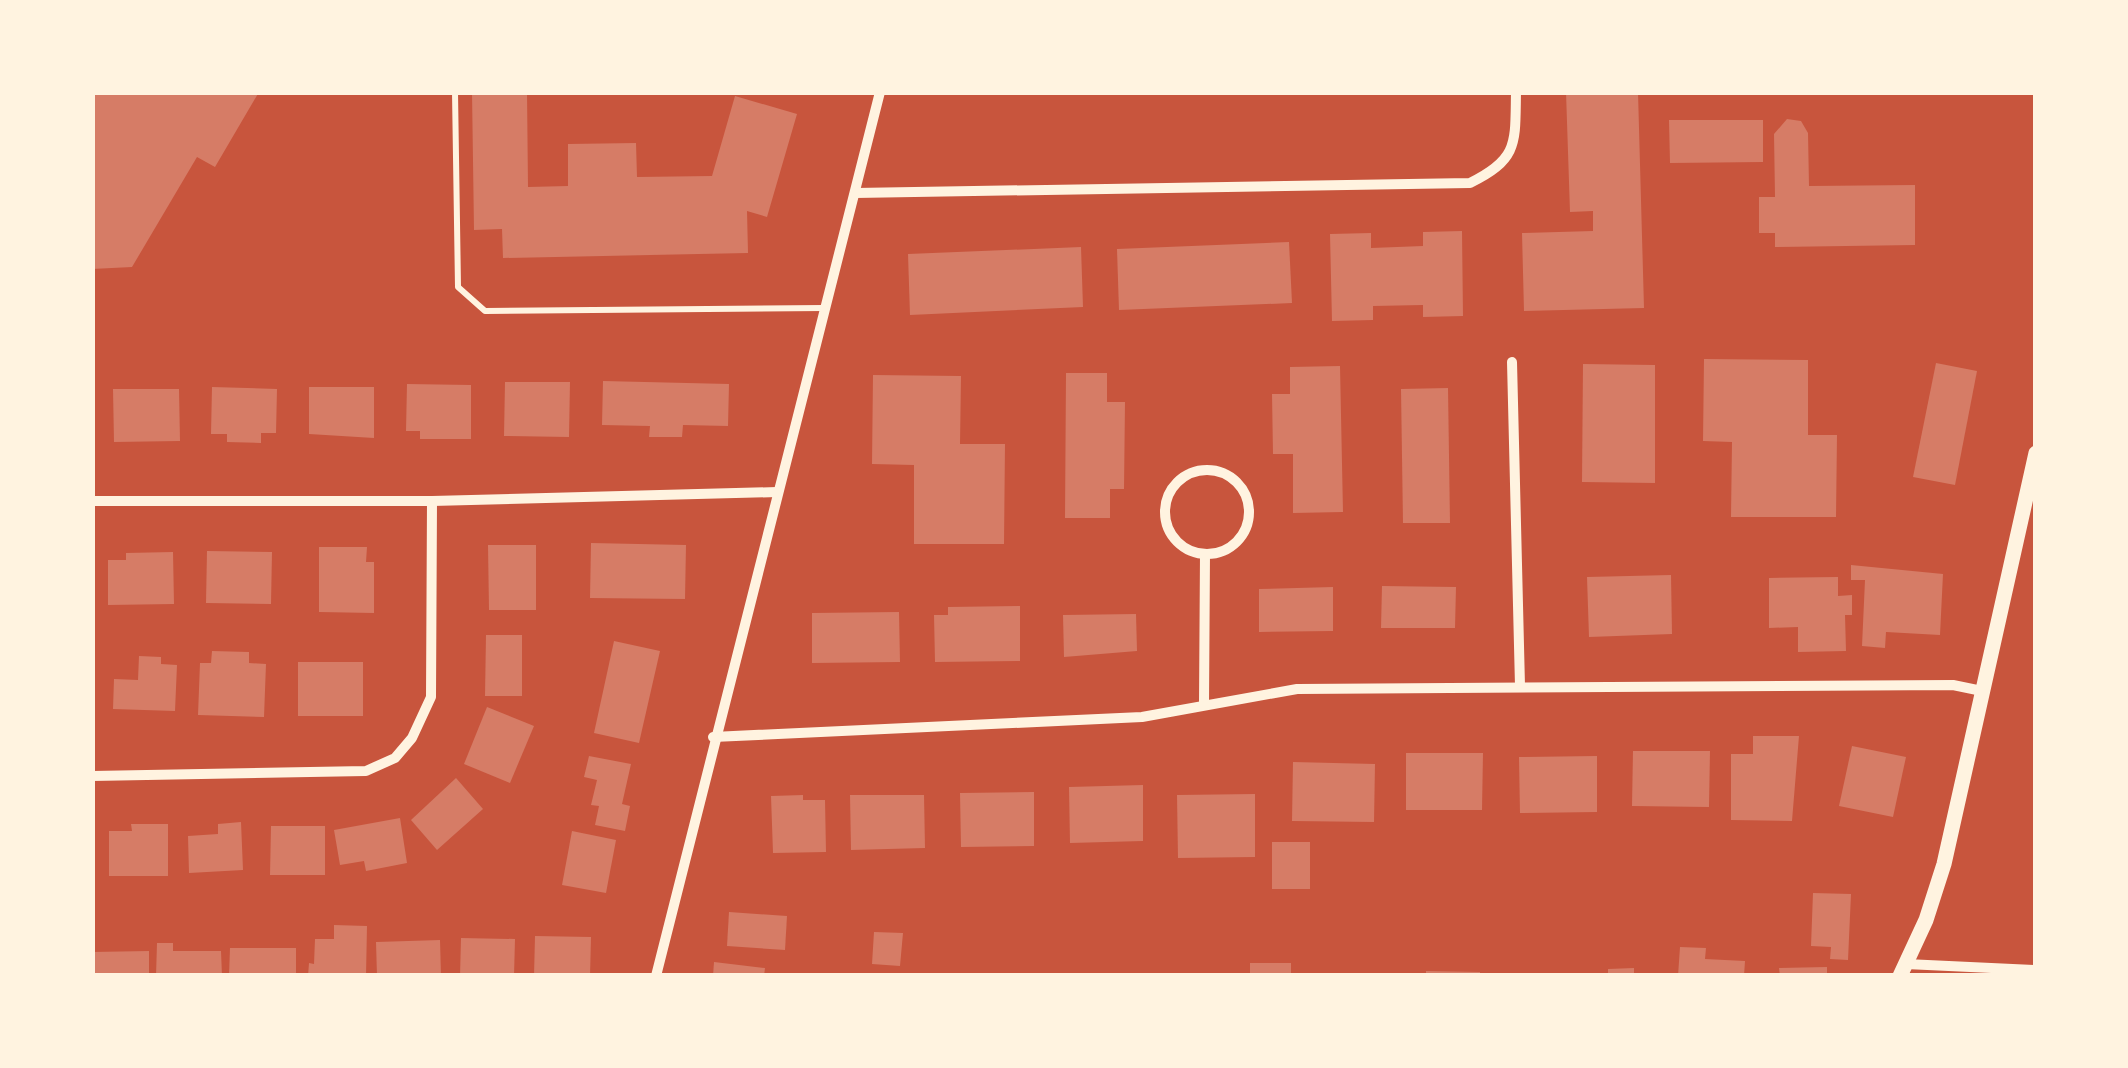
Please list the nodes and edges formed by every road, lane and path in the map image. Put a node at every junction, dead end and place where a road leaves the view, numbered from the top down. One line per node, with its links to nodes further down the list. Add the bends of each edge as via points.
1 (455, 92): 5 (lane, via 458,287 484,310)
2 (880, 92): 4 (street)
3 (1516, 92): 4 (street, via 1515,140 1499,168 1470,183)
4 (855, 193): 5 (street)
5 (825, 308): 8 (street)
6 (1512, 362): 12 (street)
7 (2036, 453): 13 (street)
8 (777, 492): 9 (street); 15 (street)
9 (432, 500): 10 (street); 16 (street, via 431,697 396,758 366,771)
10 (92, 501)
11 (1204, 554): 11 (street, via 1190,551 1170,532 1165,504 1179,480 1206,470 1241,487 1249,512 1240,538); 14 (street)
12 (1520, 686): 13 (street, via 1953,685); 14 (street, via 1296,689)
13 (1982, 691): 17 (street, via 1944,864)
14 (1204, 704): 15 (street, via 1142,717)
15 (714, 737): 19 (street)
16 (92, 776)
17 (1903, 970): 18 (street)
18 (2036, 970)
19 (656, 976)

